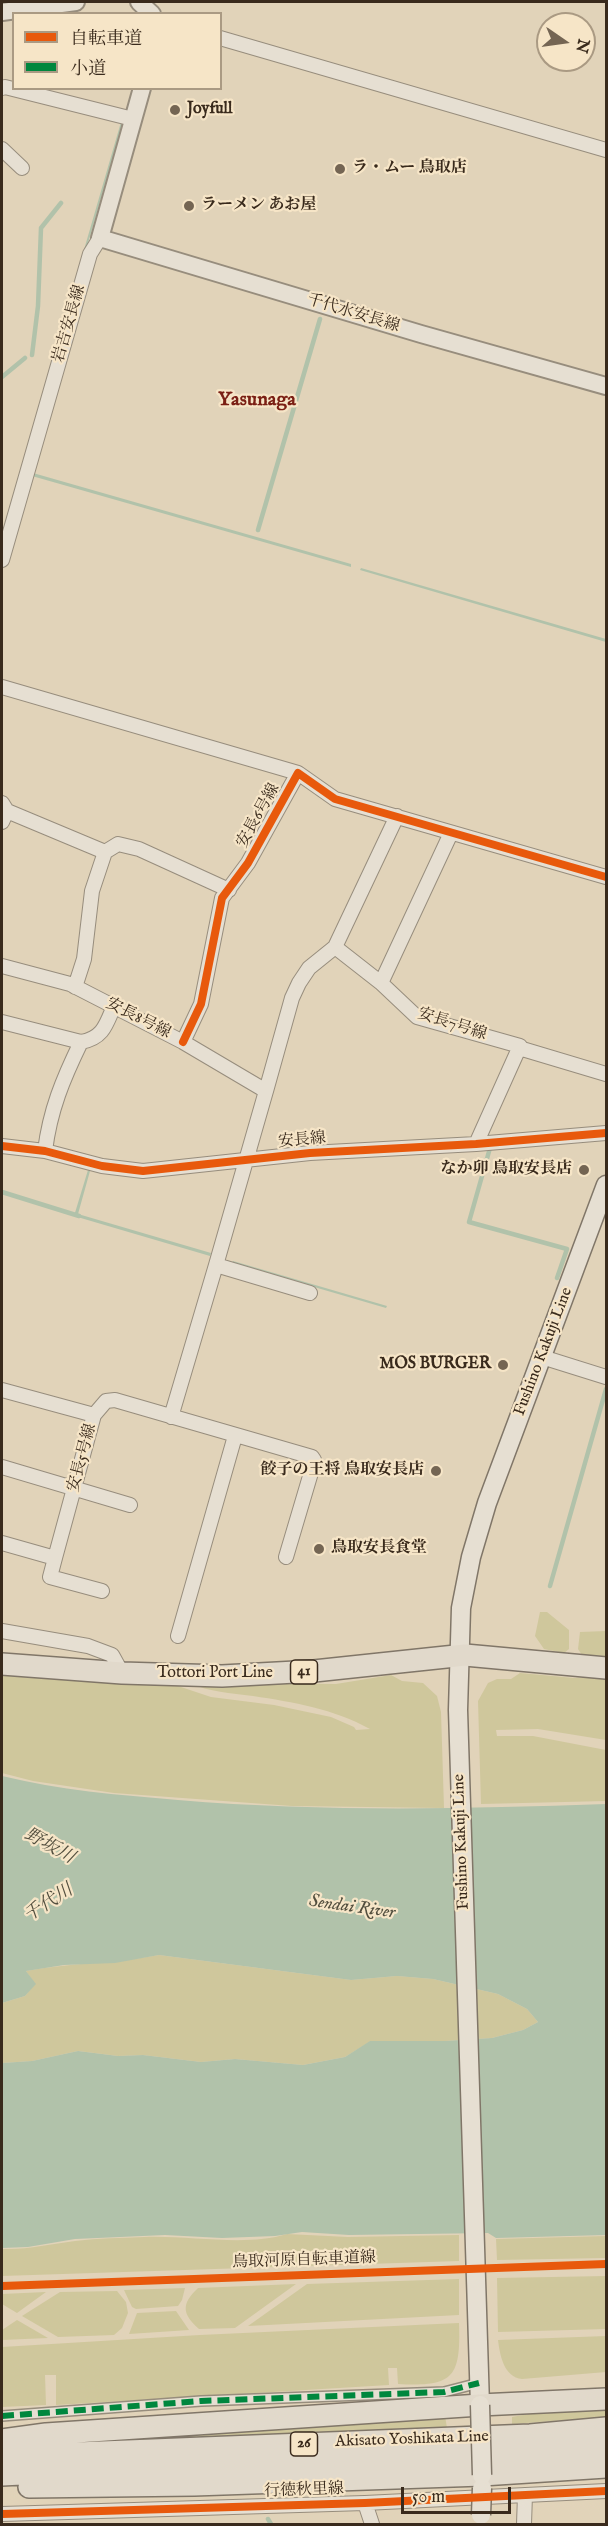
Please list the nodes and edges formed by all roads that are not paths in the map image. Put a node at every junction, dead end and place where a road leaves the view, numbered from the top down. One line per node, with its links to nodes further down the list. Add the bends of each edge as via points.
1 (76, 2): 2 (street)
2 (5, 8)
3 (222, 39): 8 (street)
4 (17, 90): 6 (street)
5 (141, 90): 6 (street, 岩吉安長線)
6 (133, 119): 10 (street, 岩吉安長線)
7 (2, 149): 9 (street)
8 (606, 150)
9 (22, 168)
10 (100, 238): 11 (street, 千代水安長線); 12 (street, 岩吉安長線, via 90,254)
11 (606, 386)
12 (2, 560)
13 (2, 687): 14 (street)
14 (298, 773): 16 (street, 安長6号線, via 335,799); 20 (street, 安長6号線)
15 (3, 812): 18 (street)
16 (397, 816): 17 (street, 安長6号線); 21 (street)
17 (451, 832): 19 (street, 安長6号線); 23 (street)
18 (105, 852): 20 (street, via 118,844 139,849); 24 (street, via 92,891 84,958)
19 (606, 878)
20 (229, 890): 28 (street, 安長6号線, via 222,898 201,1004)
21 (335, 947): 23 (street, 安長7号線); 31 (street, via 309,968 299,983)
22 (2, 966): 24 (street, 安長8号線)
23 (381, 983): 29 (street, 安長7号線, via 417,1017)
24 (75, 987): 25 (street, 安長8号線)
25 (114, 1006): 27 (street, via 103,1033); 28 (street, 安長8号線)
26 (2, 1022): 27 (street)
27 (81, 1042): 35 (street, via 49,1119)
28 (183, 1042): 31 (street, 安長8号線)
29 (519, 1048): 30 (street, 安長7号線); 33 (street)
30 (606, 1074)
31 (266, 1091): 36 (street)
32 (606, 1133): 33 (street, 安長線)
33 (476, 1144): 36 (street, 安長線, via 310,1153)
34 (2, 1146): 35 (street, 安長線)
35 (45, 1151): 36 (street, 安長線, via 102,1166 143,1171)
36 (247, 1161): 38 (street)
37 (606, 1185): 40 (main road, Fushino Kakuji Line)
38 (216, 1265): 39 (street); 44 (street)
39 (310, 1293)
40 (542, 1357): 41 (street); 55 (main road, Fushino Kakuji Line, via 471,1557 461,1608)
41 (606, 1377)
42 (2, 1390): 43 (street, 安長5号線)
43 (94, 1415): 44 (street, via 110,1400); 47 (street, 安長5号線)
44 (171, 1417): 45 (street)
45 (235, 1436): 50 (street, via 314,1460); 54 (street)
46 (2, 1467): 47 (street)
47 (75, 1489): 48 (street); 51 (street, 安長5号線)
48 (130, 1505)
49 (2, 1543): 51 (street)
50 (286, 1557)
51 (55, 1558): 52 (street, via 50,1577)
52 (102, 1591)
53 (2, 1631): 58 (street, via 88,1646 112,1655)
54 (178, 1636)
55 (458, 1655): 57 (main road, Tottori Port Line / 41); 58 (main road, Tottori Port Line / 41, via 253,1675); 59 (main road, Fushino Kakuji Line)
56 (2, 1664): 58 (main road, Tottori Port Line / 41)
57 (606, 1668)
58 (122, 1673)
59 (479, 2383): 61 (main road, Fushino Kakuji Line); 62 (street, via 444,2392 201,2401)
60 (606, 2399): 61 (main road)
61 (480, 2405): 64 (main road); 69 (main road, Fushino Kakuji Line, bridge)
62 (2, 2416)
63 (606, 2428): 66 (main road, Akisato Yoshikata Line / 26, via 530,2435)
64 (2, 2440)
65 (606, 2449): 68 (main road, Akisato Yoshikata Line / 26, via 362,2463)
66 (2, 2456)
67 (606, 2467): 69 (main road)
68 (2, 2475)
69 (482, 2482): 70 (main road, via 62,2488); 75 (main road, Fushino Kakuji Line, bridge)
70 (2, 2485)
71 (606, 2491): 72 (street, 行徳秋里線)
72 (525, 2495): 73 (street, 行徳秋里線); 77 (street)
73 (365, 2503): 74 (street, 行徳秋里線); 76 (street)
74 (2, 2514)
75 (481, 2520)
76 (372, 2524)
77 (524, 2524)

